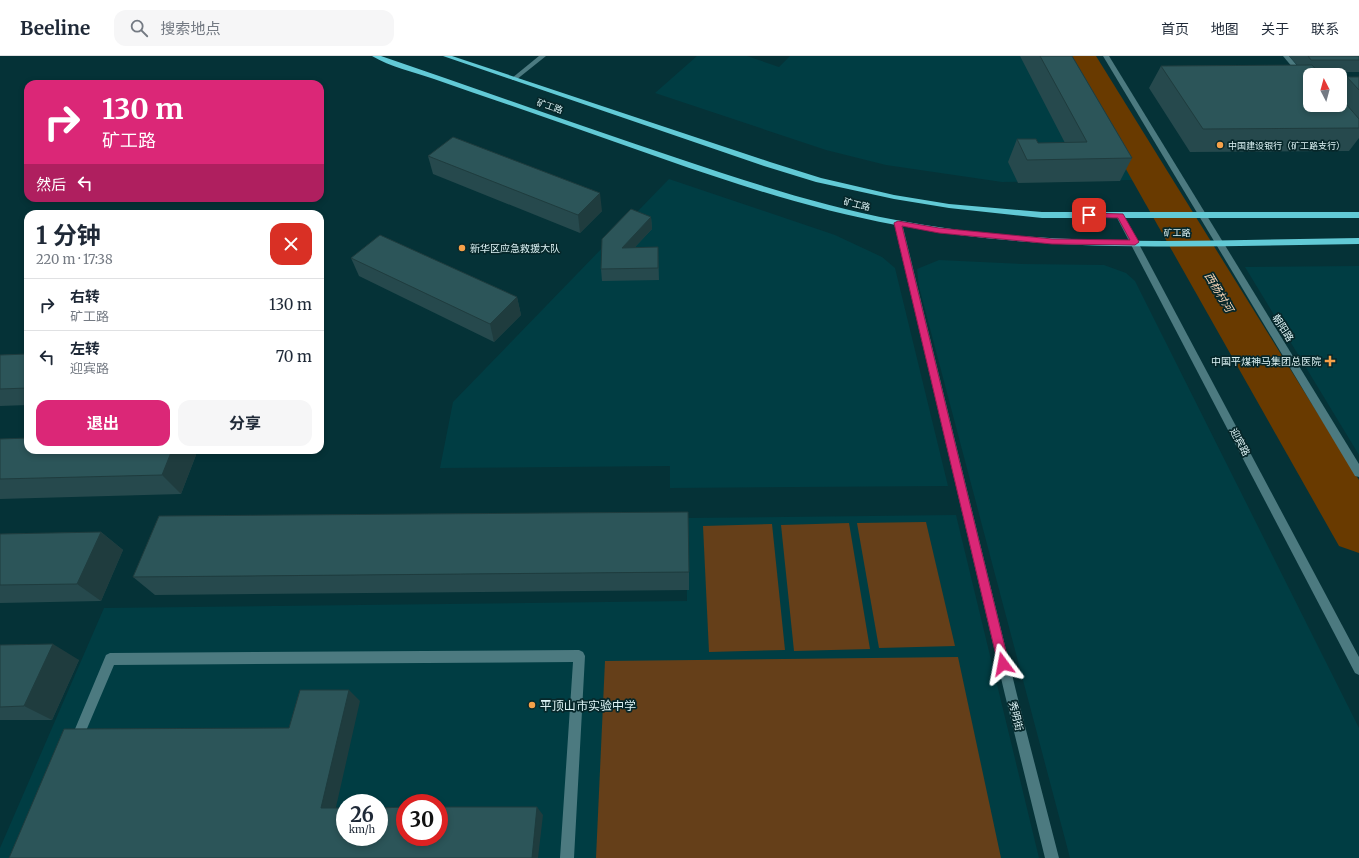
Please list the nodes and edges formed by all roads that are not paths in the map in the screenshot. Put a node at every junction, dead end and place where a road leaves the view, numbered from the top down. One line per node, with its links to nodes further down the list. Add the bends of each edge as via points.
1 (375, 56): 11 (main road, 矿工路, via 745,183 810,203)
2 (446, 56): 7 (main road, 矿工路)
3 (543, 56): 7 (street)
4 (1106, 56): 10 (street, 朝阳路)
5 (1286, 56): 6 (street)
6 (1303, 77)
7 (514, 79): 9 (main road, 矿工路, via 767,164 860,190 949,206 1034,214)
8 (1359, 215): 10 (main road, 矿工路)
9 (1120, 216): 10 (main road, 矿工路); 12 (street, 迎宾路)
10 (1201, 216): 13 (street, 朝阳路)
11 (898, 223): 12 (main road, 矿工路, via 1044,241); 19 (street, 秀明街)
12 (1135, 242): 13 (main road, 矿工路); 16 (street, 迎宾路)
13 (1217, 242): 14 (main road, 矿工路); 15 (street, 朝阳路)
14 (1359, 242)
15 (1359, 473)
16 (1359, 669)
17 (71, 752): 18 (street, via 110,659 579,656)
18 (567, 858)
19 (1052, 858)

